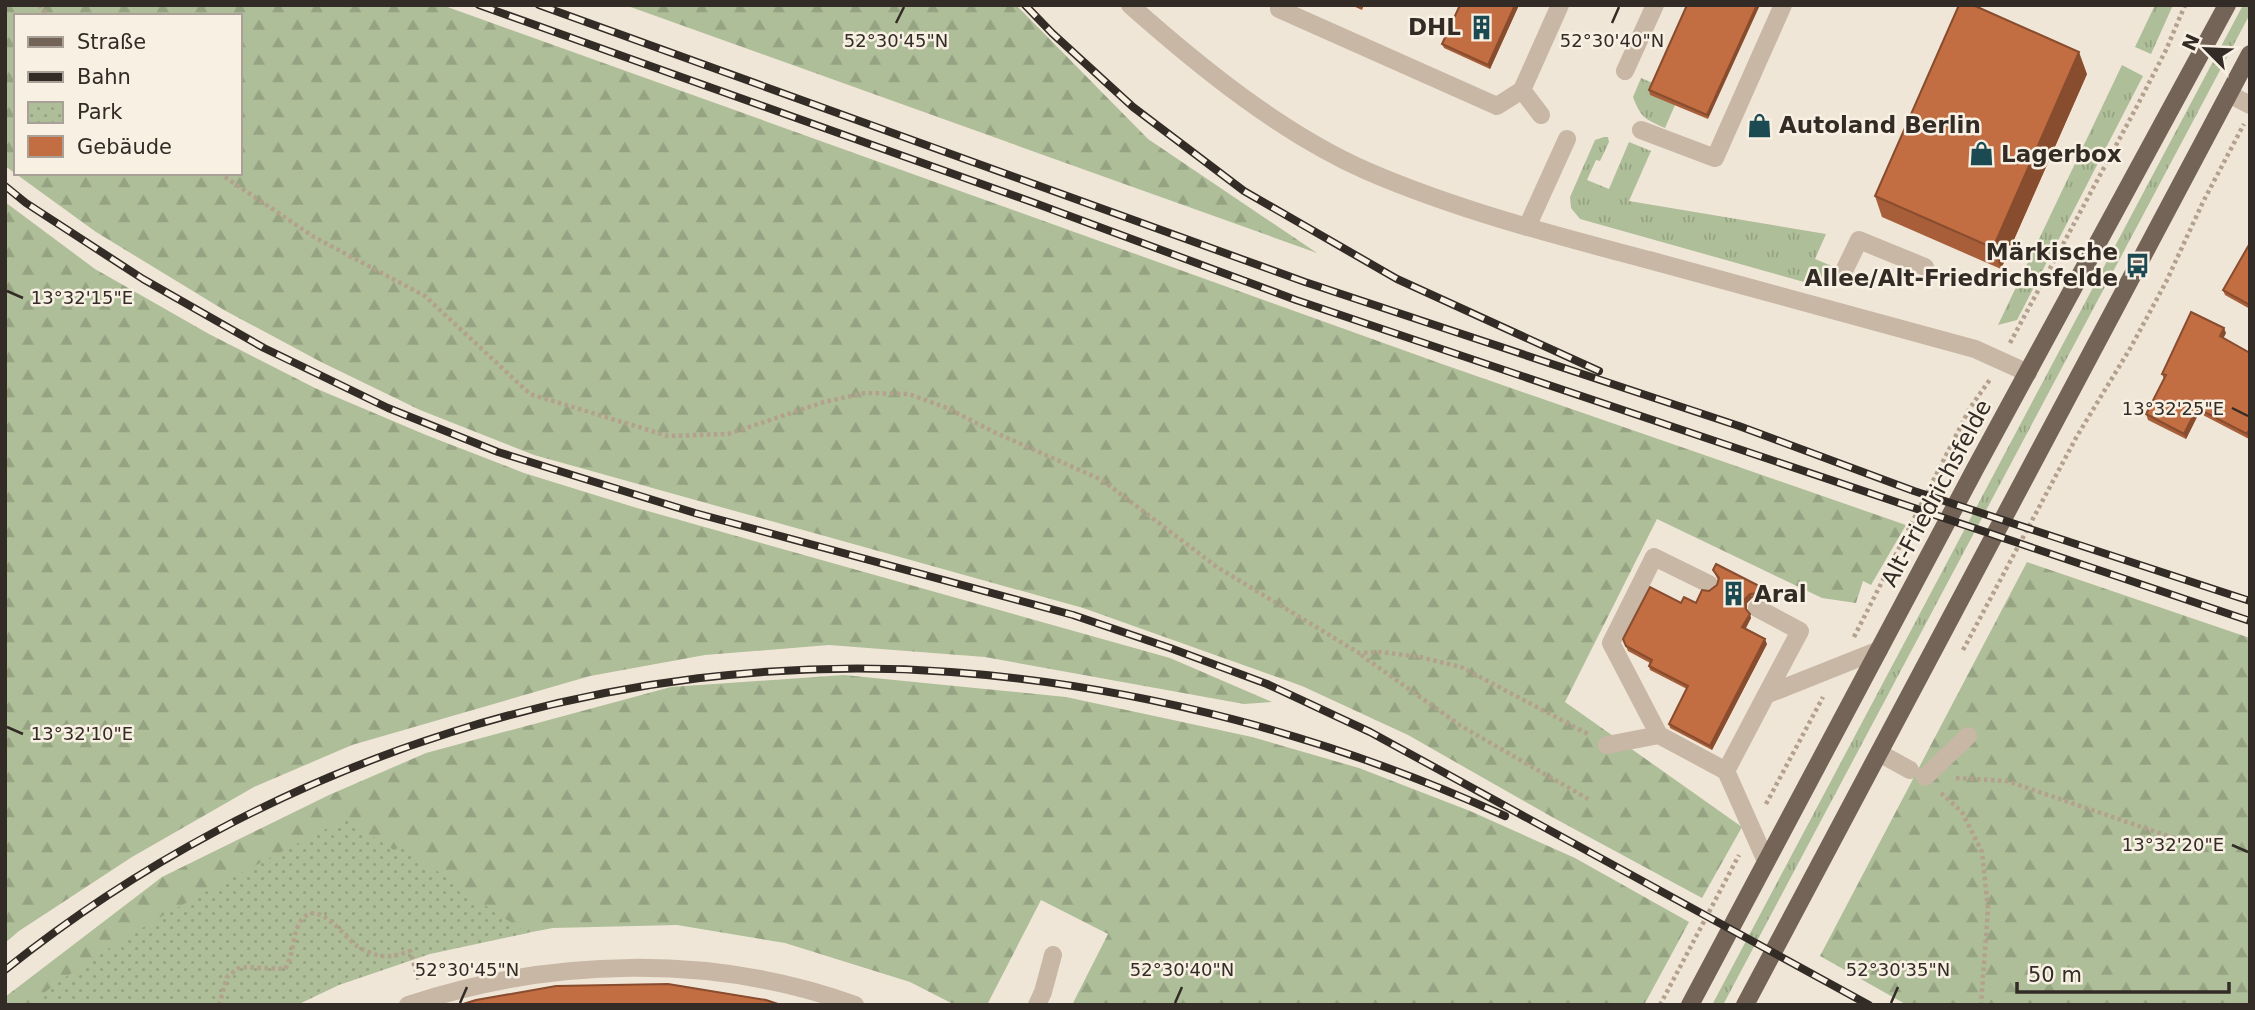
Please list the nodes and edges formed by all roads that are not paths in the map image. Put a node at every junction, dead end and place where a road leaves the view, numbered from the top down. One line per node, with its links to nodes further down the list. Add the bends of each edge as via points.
1 (1130, 5): 17 (street, via 1185,54 1320,146 1366,170)
2 (1279, 5): 11 (street, via 1279,9 1497,106)
3 (1560, 5): 11 (street)
4 (1656, 5): 10 (street)
5 (1783, 5): 15 (street, via 1715,158)
6 (2217, 5): 8 (main road)
7 (2227, 5): 8 (main road, Alt-Friedrichsfelde)
8 (2207, 42): 20 (main road, Alt-Friedrichsfelde)
9 (2250, 54): 12 (main road)
10 (1625, 71)
11 (1522, 90): 14 (street)
12 (2229, 94): 13 (street); 28 (main road)
13 (2250, 105)
14 (1541, 115)
15 (1641, 130)
16 (1567, 139): 17 (street)
17 (1527, 227): 20 (street, via 1975,349)
18 (1925, 267): 19 (street, via 1859,240)
19 (1844, 271)
20 (2028, 373): 23 (main road, Alt-Friedrichsfelde)
21 (1709, 584): 25 (street, via 1654,557 1611,643)
22 (1757, 608): 24 (street, via 1800,631)
23 (1880, 650): 24 (street); 30 (main road, Alt-Friedrichsfelde)
24 (1766, 695): 29 (street)
25 (1659, 735): 27 (street); 29 (street)
26 (1968, 736): 28 (street, via 1917,773)
27 (1607, 745)
28 (1879, 754): 36 (main road)
29 (1726, 771): 30 (street)
30 (1766, 861): 35 (main road, Alt-Friedrichsfelde)
31 (1053, 956): 34 (street)
32 (416, 1002): 33 (street, via 550,974 676,968 781,983)
33 (855, 1005)
34 (1037, 1005)
35 (1690, 1005)
36 (1745, 1005)

